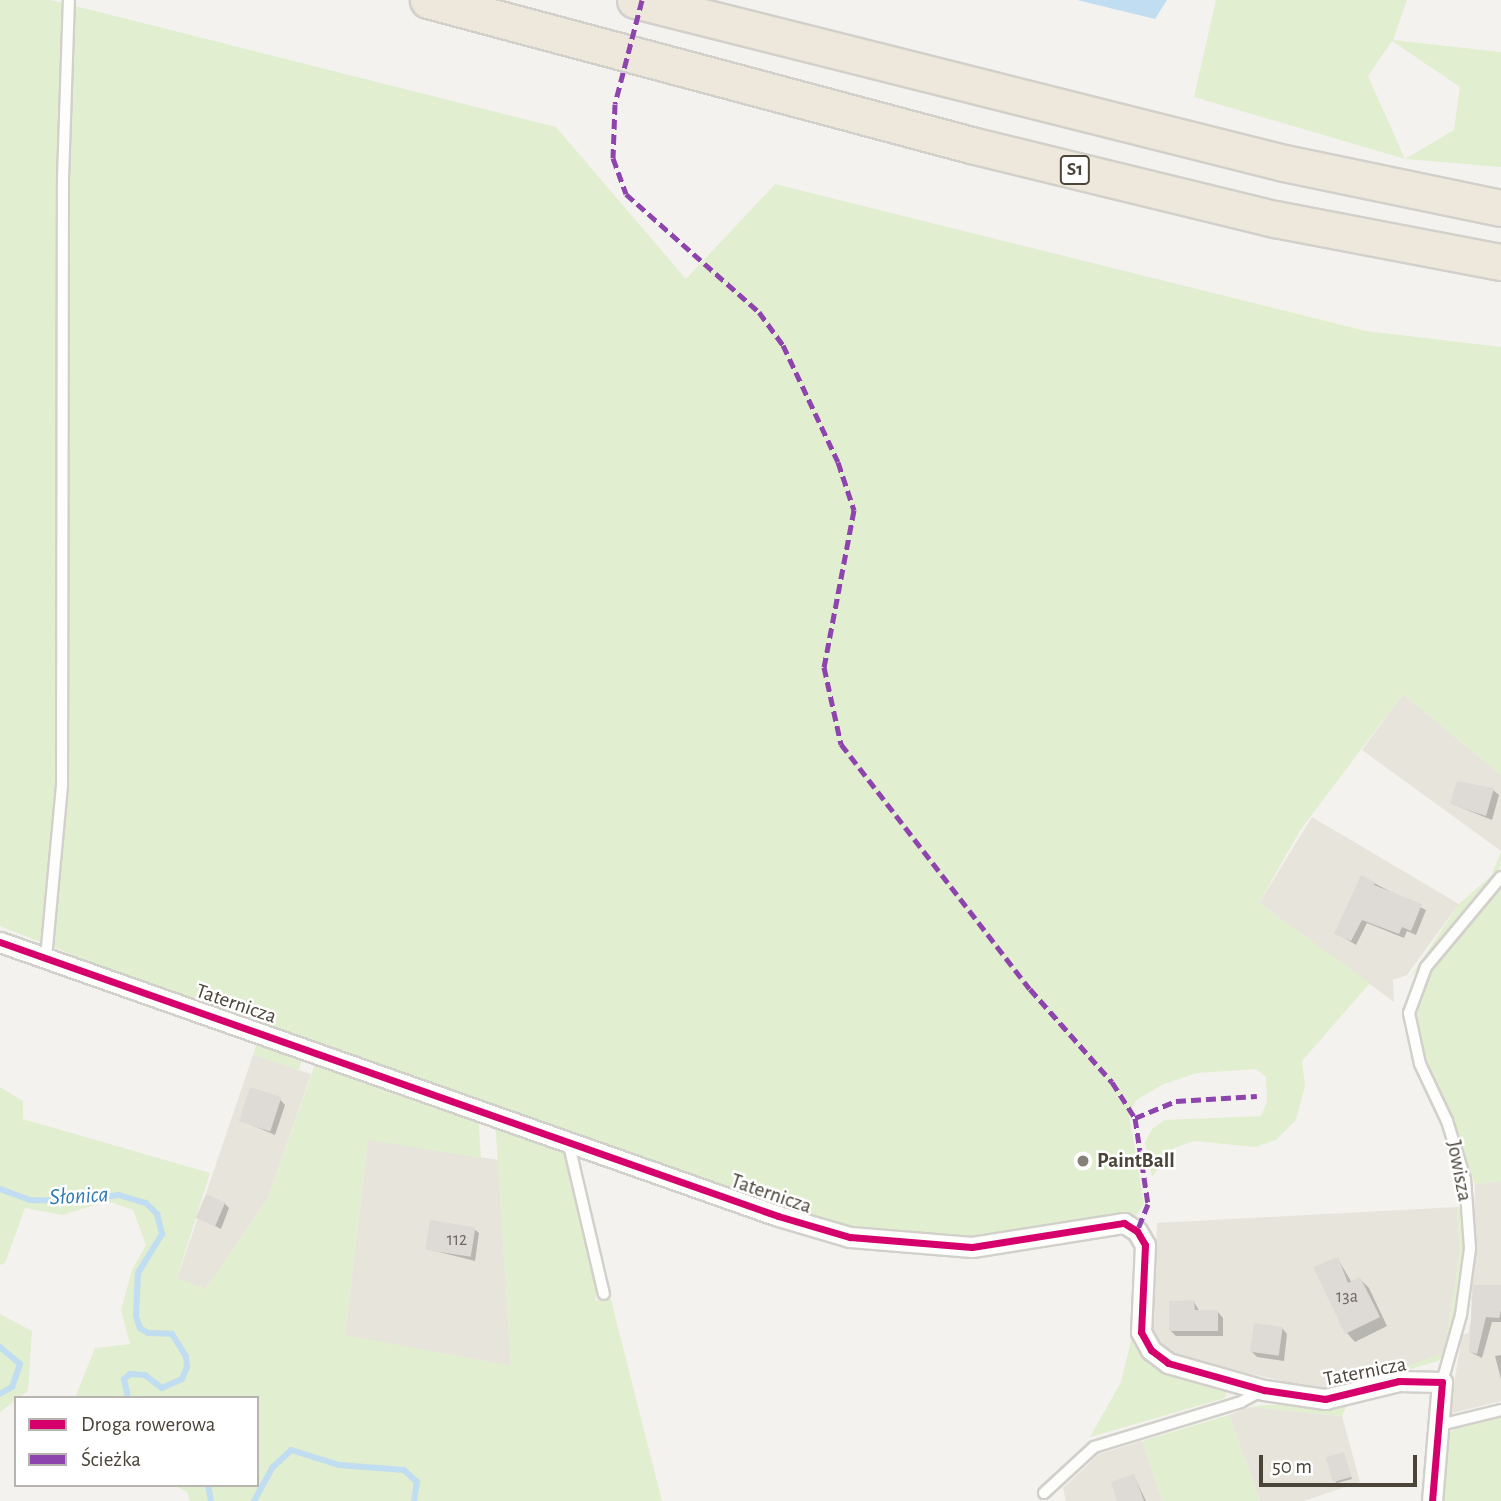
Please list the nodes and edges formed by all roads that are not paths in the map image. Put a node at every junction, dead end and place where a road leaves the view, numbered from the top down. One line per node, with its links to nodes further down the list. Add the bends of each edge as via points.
1 (69, 0): 8 (lane, via 63,178 62,786)
2 (428, 0): 5 (highway, S1, via 652,62 1275,219)
3 (651, 4): 4 (highway, via 1284,163)
4 (1501, 208)
5 (1501, 262)
6 (1501, 877): 11 (lane, Jowisza, via 1426,967 1409,1013 1417,1056 1447,1121 1465,1179 1470,1248 1461,1315)
7 (0, 942): 8 (street, Taternicza)
8 (46, 958): 9 (street, Taternicza)
9 (568, 1140): 10 (lane); 12 (street, Taternicza, via 778,1216 879,1242 1008,1244 1094,1224 1124,1223 1137,1231 1145,1245 1140,1324 1151,1350 1183,1369)
10 (604, 1294)
11 (1442, 1382): 12 (street, Taternicza, via 1399,1381 1325,1399); 14 (street, Jowisza)
12 (1264, 1390): 15 (lane, via 1241,1402 1094,1447)
13 (1501, 1410): 14 (lane)
14 (1435, 1426): 16 (street, Jowisza)
15 (1044, 1493)
16 (1432, 1501)

